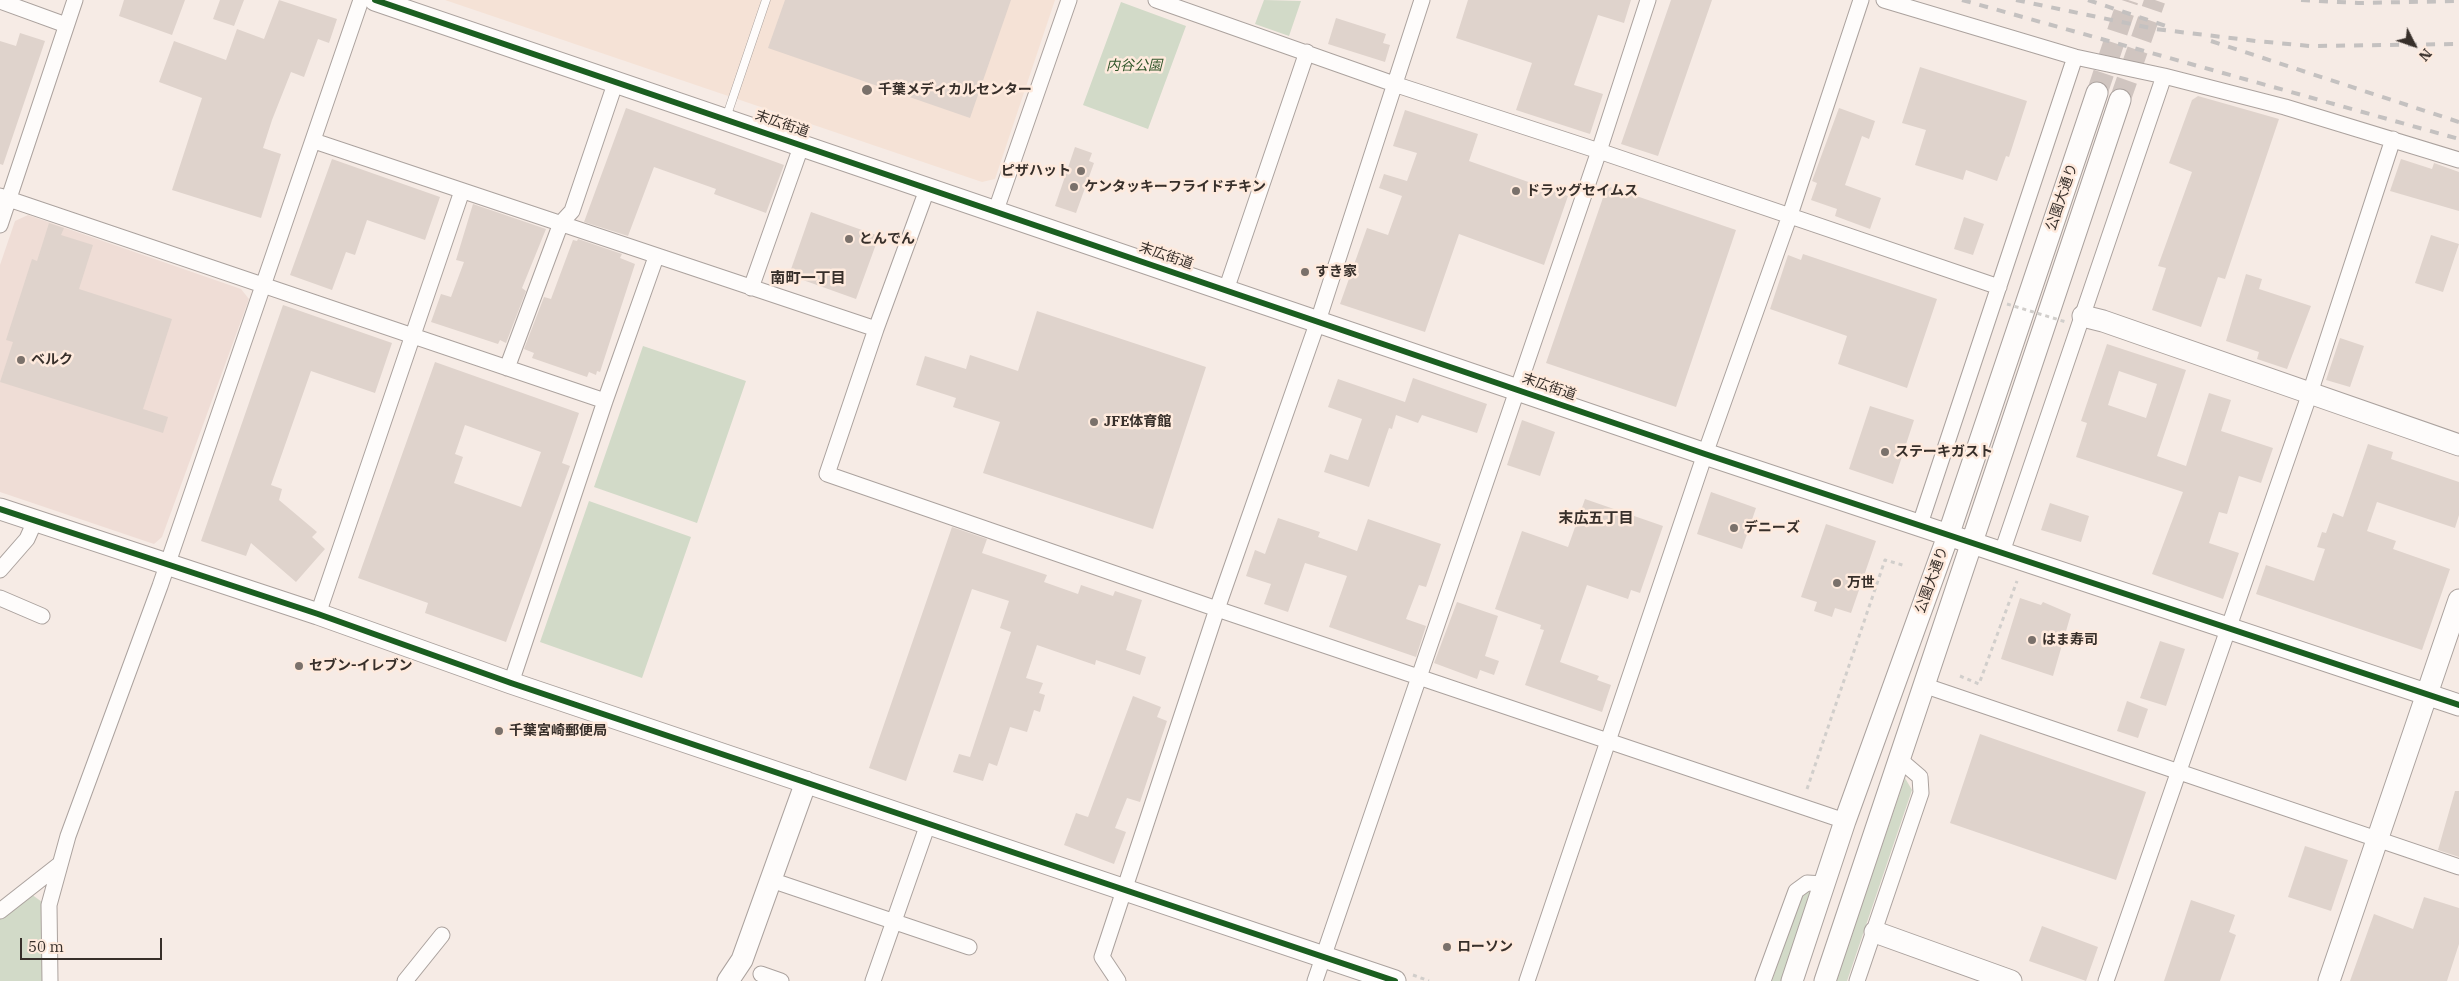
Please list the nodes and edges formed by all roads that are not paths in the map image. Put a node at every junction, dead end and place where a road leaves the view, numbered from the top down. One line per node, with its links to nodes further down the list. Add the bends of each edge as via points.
1 (75, 0): 12 (street)
2 (361, 0): 22 (street)
3 (375, 0): 16 (street, 末広街道)
4 (766, 0): 20 (lane)
5 (1069, 0): 29 (street)
6 (1156, 0): 13 (street)
7 (1422, 0): 17 (street)
8 (1648, 0): 24 (street)
9 (1861, 0): 30 (street)
10 (1884, 0): 14 (street)
11 (0, 1): 12 (street)
12 (66, 26): 28 (street)
13 (1307, 52): 17 (street); 37 (street)
14 (2075, 57): 15 (street); 35 (street)
15 (2164, 76): 21 (street); 38 (street)
16 (616, 81): 20 (street, 末広街道); 31 (street, via 572,211)
17 (1394, 84): 24 (street); 39 (street)
18 (2097, 92): 51 (street, 公園大通り)
19 (2120, 100): 52 (street, 公園大通り)
20 (726, 118): 23 (street, 末広街道)
21 (2394, 139): 25 (street); 44 (street)
22 (314, 141): 27 (street); 34 (street)
23 (802, 144): 26 (street, 末広街道); 36 (street)
24 (1599, 151): 30 (street); 43 (street)
25 (2459, 160)
26 (928, 187): 29 (street, 末広街道); 40 (street)
27 (462, 192): 31 (street); 41 (street)
28 (4, 197): 32 (street); 34 (street)
29 (996, 210): 37 (street, 末広街道)
30 (1790, 215): 35 (street); 47 (street)
31 (561, 223): 33 (street); 42 (street)
32 (0, 225)
33 (656, 257): 36 (street); 45 (street)
34 (264, 285): 41 (street); 54 (street)
35 (1999, 286): 50 (street)
36 (751, 288): 40 (street)
37 (1226, 290): 39 (street, 末広街道)
38 (2074, 319): 44 (street, via 2102,321); 53 (street)
39 (1318, 321): 43 (street, 末広街道); 58 (street)
40 (876, 329): 58 (street, via 827,474)
41 (412, 336): 42 (street); 59 (street)
42 (507, 368): 45 (street)
43 (1516, 389): 47 (street, 末広街道); 62 (street)
44 (2310, 393): 46 (street); 61 (street)
45 (605, 401): 63 (street)
46 (2459, 444)
47 (1705, 454): 50 (street, 末広街道); 67 (street)
48 (0, 509): 49 (street)
49 (35, 521): 54 (street); 55 (street, via 27,539)
50 (1920, 524): 51 (street, 末広街道)
51 (1949, 533): 52 (street, 末広街道); 71 (street, 公園大通り)
52 (1971, 542): 53 (street, 末広街道); 64 (street, 公園大通り)
53 (2002, 552): 61 (street, 末広街道)
54 (168, 565): 59 (street); 74 (street)
55 (0, 570)
56 (0, 598): 60 (street)
57 (2459, 600): 65 (street)
58 (1217, 608): 62 (street); 78 (street)
59 (318, 614): 63 (street)
60 (42, 616)
61 (2227, 627): 65 (street, 末広街道); 69 (street)
62 (1420, 676): 67 (street); 84 (street)
63 (511, 683): 70 (street)
64 (1924, 685): 68 (street, 公園大通り); 69 (street)
65 (2427, 695): 66 (street, 末広街道); 73 (street)
66 (2459, 706)
67 (1608, 739): 71 (street); 94 (street)
68 (1899, 759): 81 (street, via 1920,777 1921,793); 97 (street, 公園大通り)
69 (2179, 772): 73 (street); 100 (street)
70 (806, 782): 72 (street); 76 (street)
71 (1846, 821): 77 (street, 公園大通り)
72 (928, 824): 78 (street); 80 (street)
73 (2378, 840): 75 (street); 101 (street)
74 (60, 864): 79 (street); 86 (street, via 49,905)
75 (2459, 867)
76 (771, 880): 80 (street); 88 (street, via 742,960)
77 (1824, 884): 95 (street, via 1807,883 1796,891); 96 (street, 公園大通り)
78 (1124, 890): 84 (street); 91 (street, via 1102,957)
79 (0, 911)
80 (893, 920): 83 (street); 90 (street)
81 (1874, 932): 98 (street); 99 (street)
82 (442, 935): 87 (street)
83 (969, 947)
84 (1323, 957): 92 (street); 93 (street)
85 (761, 974): 89 (street)
86 (50, 981)
87 (405, 981)
88 (728, 981)
89 (780, 981)
90 (873, 981)
91 (1118, 981)
92 (1315, 981)
93 (1394, 981)
94 (1527, 981)
95 (1763, 981)
96 (1792, 981)
97 (1825, 981)
98 (1857, 981)
99 (2011, 981)
100 (2106, 981)
101 (2328, 981)

